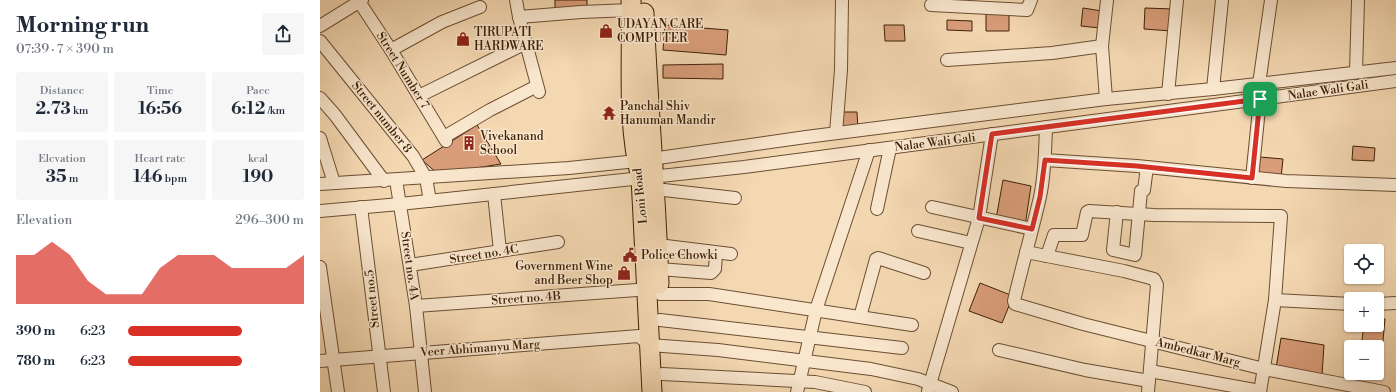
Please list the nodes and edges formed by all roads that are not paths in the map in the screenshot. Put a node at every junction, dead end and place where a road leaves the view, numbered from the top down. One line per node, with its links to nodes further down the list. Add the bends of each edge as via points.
1 (516, 0): 13 (street)
2 (842, 0): 31 (street, via 841,70)
3 (1030, 0): 11 (street, via 1027,10)
4 (1107, 0): 17 (street)
5 (1178, 0): 25 (street)
6 (1222, 0): 24 (street)
7 (1271, 0): 23 (street)
8 (1358, 0): 21 (street)
9 (360, 1): 14 (street); 18 (street, Street Number 7)
10 (635, 3): 13 (street); 38 (highway, Loni Road)
11 (931, 5)
12 (480, 7): 18 (street, via 442,22)
13 (519, 18): 16 (street)
14 (320, 26)
15 (320, 40): 39 (street, Street number 8, via 413,156)
16 (526, 43): 26 (street); 26 (street, Street Number 7, via 538,89 490,110 445,139)
17 (1102, 46): 19 (street); 28 (street)
18 (391, 50): 26 (street, Street Number 7)
19 (947, 60)
20 (1396, 68): 21 (street)
21 (1356, 72): 23 (street)
22 (1396, 81): 29 (street, Nalae Wali Gali)
23 (1259, 84): 24 (street); 29 (street)
24 (1213, 89): 25 (street)
25 (1168, 94): 28 (street)
26 (419, 96)
27 (320, 98): 41 (street)
28 (1106, 99): 31 (street)
29 (1260, 99): 30 (street, Nalae Wali Gali); 40 (street)
30 (1046, 128): 32 (street, Nalae Wali Gali); 36 (street)
31 (836, 133): 38 (street)
32 (992, 134): 34 (street, Nalae Wali Gali); 55 (street)
33 (320, 138): 42 (street)
34 (890, 148): 35 (street, Nalae Wali Gali); 51 (street)
35 (869, 150): 38 (street, Nalae Wali Gali); 77 (street)
36 (1045, 160): 37 (street); 56 (street)
37 (1147, 167): 40 (street); 54 (street)
38 (651, 171): 39 (street); 45 (street); 46 (street); 60 (highway, Loni Road); 82 (highway, Loni Road)
39 (426, 178): 41 (street); 47 (street, Street number 8)
40 (1252, 178): 44 (street)
41 (390, 180): 42 (street); 48 (street, Street no. 4A)
42 (334, 183): 43 (street)
43 (320, 184)
44 (1396, 185)
45 (494, 194): 47 (street); 61 (street)
46 (736, 198)
47 (430, 201): 48 (street)
48 (400, 204): 49 (street); 66 (street, Street no. 4A)
49 (361, 207): 52 (street); 87 (street, Street no.5)
50 (932, 207): 55 (street)
51 (877, 209)
52 (320, 211)
53 (1117, 212): 54 (street); 54 (street, via 1113,250 1135,254); 65 (street, via 1088,211 1082,235 1054,235)
54 (1139, 214): 72 (street, via 1281,216)
55 (979, 218): 56 (street); 59 (street)
56 (1032, 229): 62 (street)
57 (918, 231): 59 (street)
58 (558, 242): 61 (street, Street no. 4C)
59 (971, 243): 95 (street)
60 (658, 245): 63 (street); 68 (highway, Loni Road)
61 (500, 252): 66 (street, Street no. 4C)
62 (1026, 252): 65 (street); 83 (street, Ambedkar Marg, via 1014,303)
63 (716, 253): 64 (street); 68 (street, via 715,269 711,273)
64 (731, 254)
65 (1047, 256): 83 (street, via 1124,270 1154,279 1157,285)
66 (410, 265): 76 (street, Street no. 4A)
67 (320, 267): 88 (street)
68 (659, 269): 71 (highway, Loni Road)
69 (924, 273): 78 (street, via 876,259)
70 (637, 290): 76 (street, Street no. 4B)
71 (660, 294): 77 (street, via 709,294); 79 (highway, Loni Road)
72 (1275, 300): 74 (street); 91 (street)
73 (1396, 303): 75 (street)
74 (1344, 304)
75 (1384, 304)
76 (416, 306): 86 (street, Street no. 4A)
77 (816, 310): 78 (street); 81 (street)
78 (860, 317): 80 (street)
79 (660, 320): 81 (street); 82 (highway, Loni Road)
80 (912, 325)
81 (810, 337): 84 (street); 90 (street)
82 (650, 342): 86 (street, Veer Abhimanyu Marg); 90 (street, Veer Abhimanyu Marg); 93 (highway, Loni Road); 99 (highway, Loni Road)
83 (1152, 342): 91 (street, Ambedkar Marg); 92 (street)
84 (902, 348)
85 (999, 350): 92 (street)
86 (421, 353): 87 (street, Veer Abhimanyu Marg); 98 (street, Street no. 4A)
87 (378, 356): 88 (street, Veer Abhimanyu Marg); 97 (street, Street no.5)
88 (335, 360): 89 (street, Veer Abhimanyu Marg); 96 (street)
89 (320, 361)
90 (804, 362): 94 (street); 95 (street, Veer Abhimanyu Marg, via 871,369 918,379)
91 (1264, 369): 102 (street); 103 (street, Ambedkar Marg)
92 (1149, 382): 102 (street)
93 (662, 383): 94 (street)
94 (798, 387): 100 (street, via 838,385)
95 (929, 388): 101 (street, Veer Abhimanyu Marg)
96 (338, 392)
97 (384, 392)
98 (425, 392)
99 (652, 392)
100 (865, 392)
101 (952, 392)
102 (1260, 392)
103 (1384, 392)

